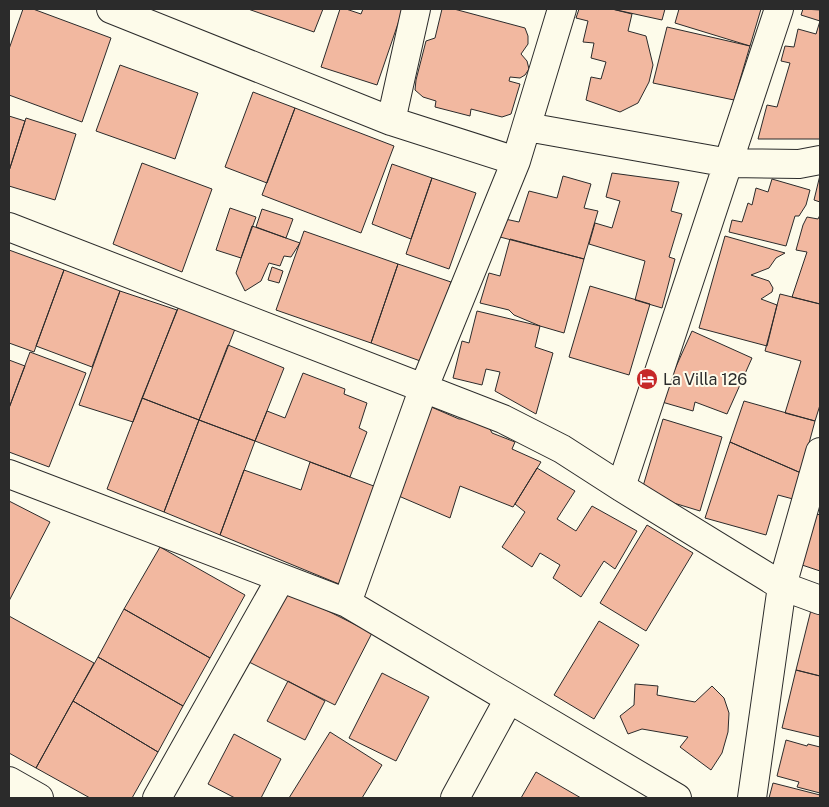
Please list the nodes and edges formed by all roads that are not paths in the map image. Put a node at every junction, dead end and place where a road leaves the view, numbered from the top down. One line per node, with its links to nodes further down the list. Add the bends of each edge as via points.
1 (111, 9): 5 (street)
2 (416, 9): 5 (street)
3 (562, 9): 6 (street)
4 (779, 9): 9 (street)
5 (390, 121): 8 (street)
6 (527, 127): 8 (street); 9 (street)
7 (820, 160): 9 (street, via 799,164)
8 (516, 161): 11 (street)
9 (729, 163): 14 (street)
10 (9, 227): 11 (street)
11 (424, 387): 14 (street, via 503,419 562,449); 18 (street)
12 (820, 452): 16 (street)
13 (9, 474): 15 (street)
14 (621, 487): 16 (street)
15 (281, 578): 18 (street); 22 (street)
16 (782, 586): 17 (street); 25 (street)
17 (820, 600)
18 (347, 603): 19 (street)
19 (509, 699): 23 (street); 24 (street)
20 (9, 781): 21 (street)
21 (39, 798)
22 (157, 798)
23 (455, 798)
24 (677, 798)
25 (752, 798)

